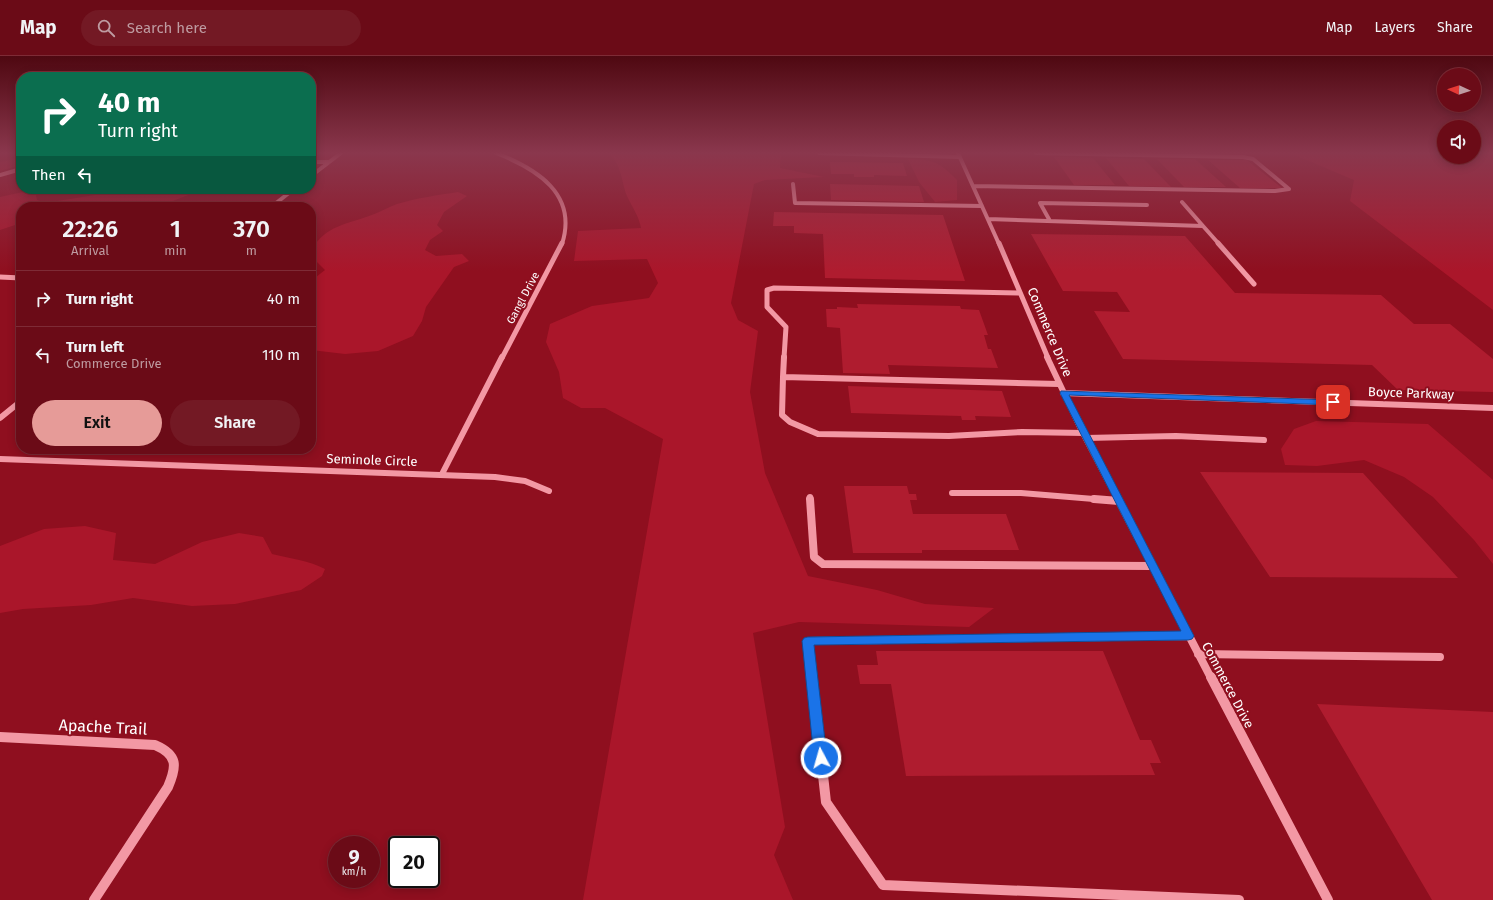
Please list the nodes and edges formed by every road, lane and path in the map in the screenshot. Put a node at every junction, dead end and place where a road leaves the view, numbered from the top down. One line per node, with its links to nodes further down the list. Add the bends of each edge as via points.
1 (555, 192): 25 (street, Gangl Drive, via 566,218 565,234 550,268)
2 (794, 192): 8 (street, via 795,203)
3 (976, 192): 8 (street, Commerce Drive)
4 (288, 194): 5 (street)
5 (277, 202)
6 (1182, 202): 11 (street)
7 (1147, 204): 10 (street, via 1040,203)
8 (982, 206): 9 (street, Commerce Drive)
9 (988, 219): 10 (street); 15 (street, Commerce Drive)
10 (1050, 221): 11 (street)
11 (1203, 226): 14 (street)
12 (0, 277): 13 (street)
13 (16, 278)
14 (1254, 284)
15 (1020, 293): 16 (street, via 774,288 767,290 767,307 786,327); 17 (street, Commerce Drive)
16 (784, 377): 17 (street); 22 (street, via 782,415 790,422 818,434 949,436 1022,432)
17 (1059, 384): 18 (street, Commerce Drive)
18 (1064, 393): 20 (street, Boyce Parkway); 22 (street, Commerce Drive)
19 (16, 405): 21 (street)
20 (1493, 408)
21 (0, 418)
22 (1085, 436): 23 (street, via 1176,436); 29 (street, Commerce Drive)
23 (1264, 440)
24 (0, 459): 25 (street, Seminole Circle)
25 (442, 474): 26 (street, Seminole Circle, via 525,481)
26 (550, 491)
27 (952, 493): 29 (street, via 1021,493)
28 (810, 497): 30 (street, via 814,557 823,564)
29 (1119, 501): 30 (street, Commerce Drive)
30 (1152, 566): 31 (street, Commerce Drive)
31 (1188, 636): 32 (street, Commerce Drive); 36 (street, via 808,641 826,802 883,886)
32 (1198, 654): 33 (street); 37 (street, Commerce Drive)
33 (1440, 657)
34 (3, 737): 35 (street, Apache Trail, via 155,745 171,754 175,763 168,787)
35 (94, 900)
36 (1239, 900)
37 (1328, 900)

